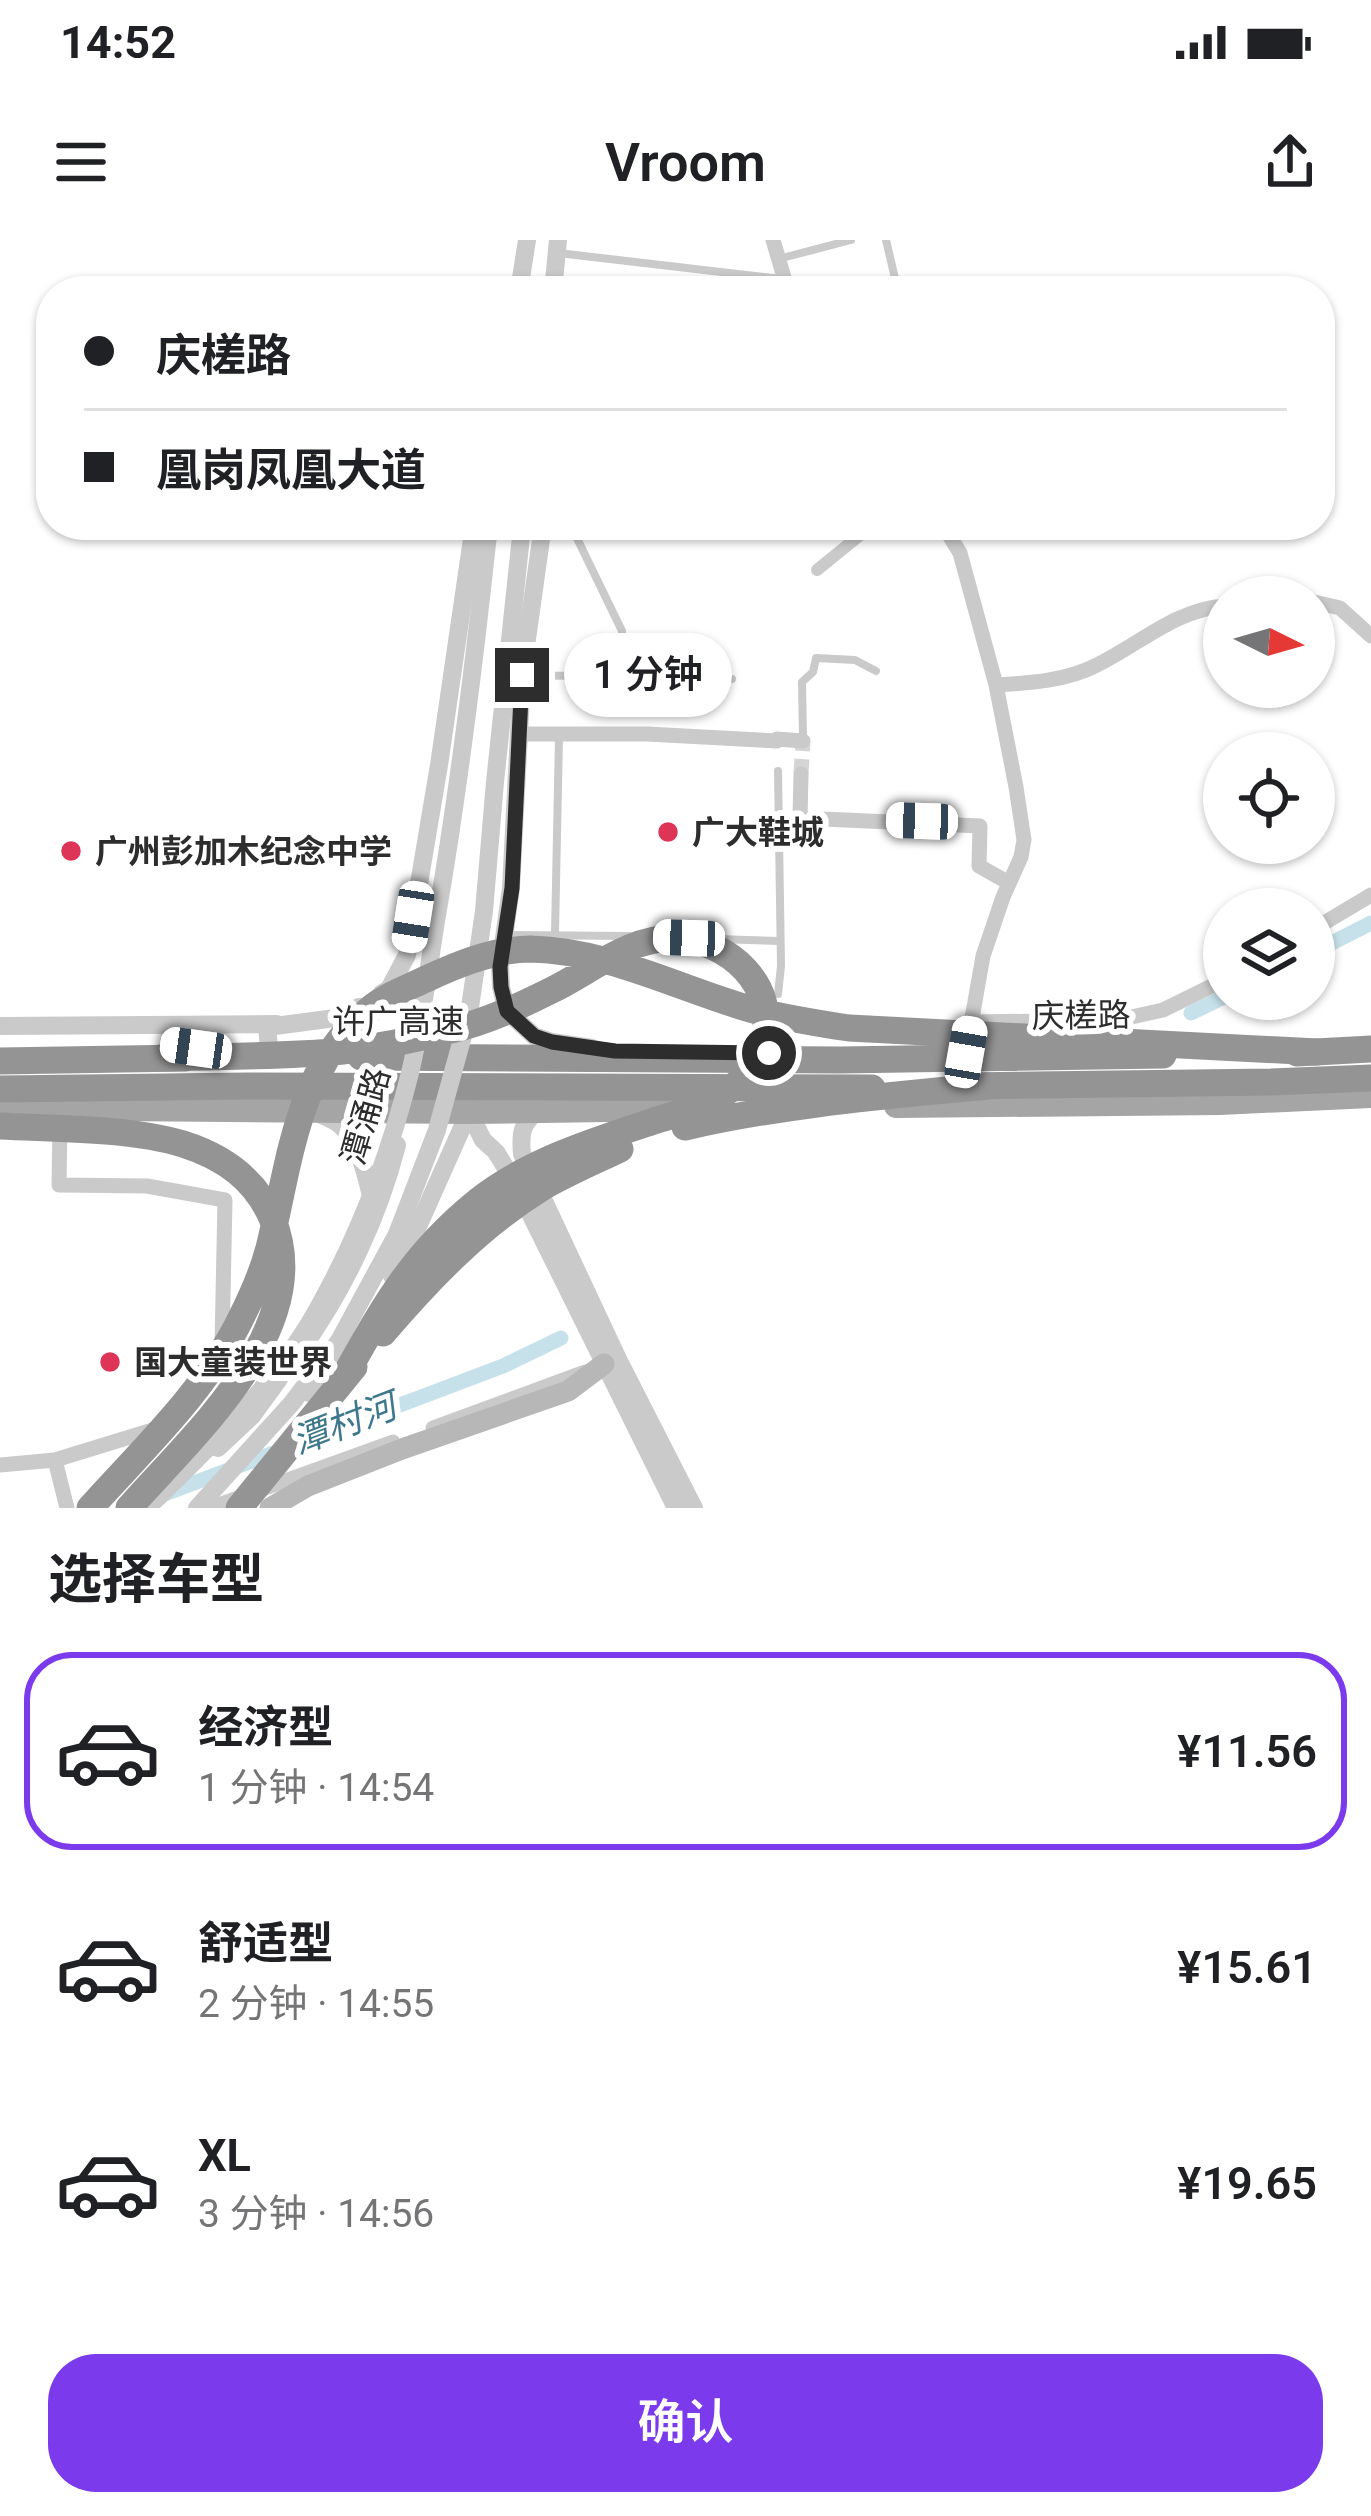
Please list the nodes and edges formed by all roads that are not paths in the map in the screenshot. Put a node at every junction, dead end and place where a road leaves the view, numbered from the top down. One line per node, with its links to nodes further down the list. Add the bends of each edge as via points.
1 (527, 240): 7 (street)
2 (773, 240): 6 (street)
3 (851, 240): 6 (lane)
4 (886, 240): 11 (lane)
5 (557, 246): 8 (street); 9 (lane)
6 (778, 259): 10 (street)
7 (521, 276)
8 (554, 276)
9 (733, 276)
10 (783, 276)
11 (894, 276)
12 (472, 540): 42 (street, via 407,955 389,988 343,1017)
13 (487, 540): 74 (street, 潭涌路, bridge, via 411,1068 373,1196 303,1333)
14 (531, 540): 75 (street, 潭涌路, bridge, via 469,1014 437,1130 397,1234 338,1341)
15 (532, 540): 24 (street)
16 (582, 540): 25 (lane, via 622,631)
17 (854, 540): 19 (street)
18 (952, 540): 27 (street)
19 (817, 570)
20 (1335, 607): 22 (street)
21 (1203, 608): 27 (street, via 1076,674)
22 (1371, 636)
23 (876, 671): 30 (lane, via 855,660 816,658 802,682)
24 (522, 675): 25 (lane); 28 (street)
25 (622, 675): 26 (lane)
26 (732, 679)
27 (996, 685): 33 (street, via 1024,840)
28 (519, 734): 29 (street); 37 (street)
29 (559, 734): 30 (street); 36 (lane)
30 (802, 741)
31 (778, 771): 38 (lane)
32 (801, 774): 33 (street, via 800,818 980,826 979,866)
33 (1009, 883): 41 (street)
34 (1371, 896): 35 (street)
35 (1335, 917)
36 (555, 933): 37 (lane); 38 (lane)
37 (505, 935): 49 (street, via 501,987 521,1026 552,1042)
38 (778, 940): 40 (lane)
39 (1203, 990): 41 (street, via 1118,1020)
40 (778, 994)
41 (971, 1022): 50 (street)
42 (308, 1023): 44 (street); 45 (street, via 267,1027); 46 (street)
43 (1371, 1040): 50 (main road, 庆槎路)
44 (2, 1044): 47 (highway); 52 (highway, 许广高速)
45 (269, 1047): 46 (main road, 庆槎路); 47 (main road, 庆槎路)
46 (400, 1047): 49 (main road, 庆槎路)
47 (196, 1048)
48 (1371, 1049): 51 (highway, 许广高速)
49 (615, 1051): 50 (main road, 庆槎路)
50 (966, 1052)
51 (1317, 1052): 52 (highway, 许广高速, bridge); 72 (highway, bridge, via 849,1028 747,1008 585,955 491,954 374,1006 338,1041 305,1099 260,1278 226,1348)
52 (161, 1058): 68 (highway, bridge, via 346,1051 452,1030 662,938 720,948 756,983 766,1032 737,1084 713,1101 559,1156 479,1201 404,1277)
53 (1371, 1078): 54 (highway, 许广高速)
54 (988, 1086): 55 (highway, 许广高速, bridge); 68 (highway, bridge, via 719,1119 619,1150 544,1186 463,1247)
55 (0, 1089)
56 (1371, 1096): 60 (main road)
57 (0, 1108): 58 (main road)
58 (61, 1108): 59 (main road); 69 (street, via 59,1185 147,1186 225,1200 221,1372 188,1420)
59 (310, 1110): 61 (main road); 66 (street, via 340,1124 363,1164)
60 (538, 1110): 62 (main road); 67 (street, via 520,1134 522,1154)
61 (405, 1111): 62 (main road); 64 (street)
62 (469, 1112): 65 (street); 67 (street)
63 (0, 1126): 73 (highway, bridge, via 184,1144 234,1167 256,1189 280,1237 280,1285 250,1366)
64 (388, 1177): 65 (street, via 416,1174); 66 (street)
65 (425, 1208): 75 (street, via 404,1258 344,1353)
66 (375, 1209): 74 (street, via 325,1316 294,1360 252,1416)
67 (611, 1362): 76 (street); 78 (main road, via 568,1391 327,1478); 79 (street); 80 (street)
68 (342, 1381): 77 (highway, bridge)
69 (55, 1460): 70 (street); 71 (street)
70 (0, 1465)
71 (68, 1508)
72 (90, 1508)
73 (129, 1508)
74 (151, 1508)
75 (194, 1508)
76 (210, 1508)
77 (239, 1508)
78 (270, 1508)
79 (676, 1508)
80 (694, 1508)

